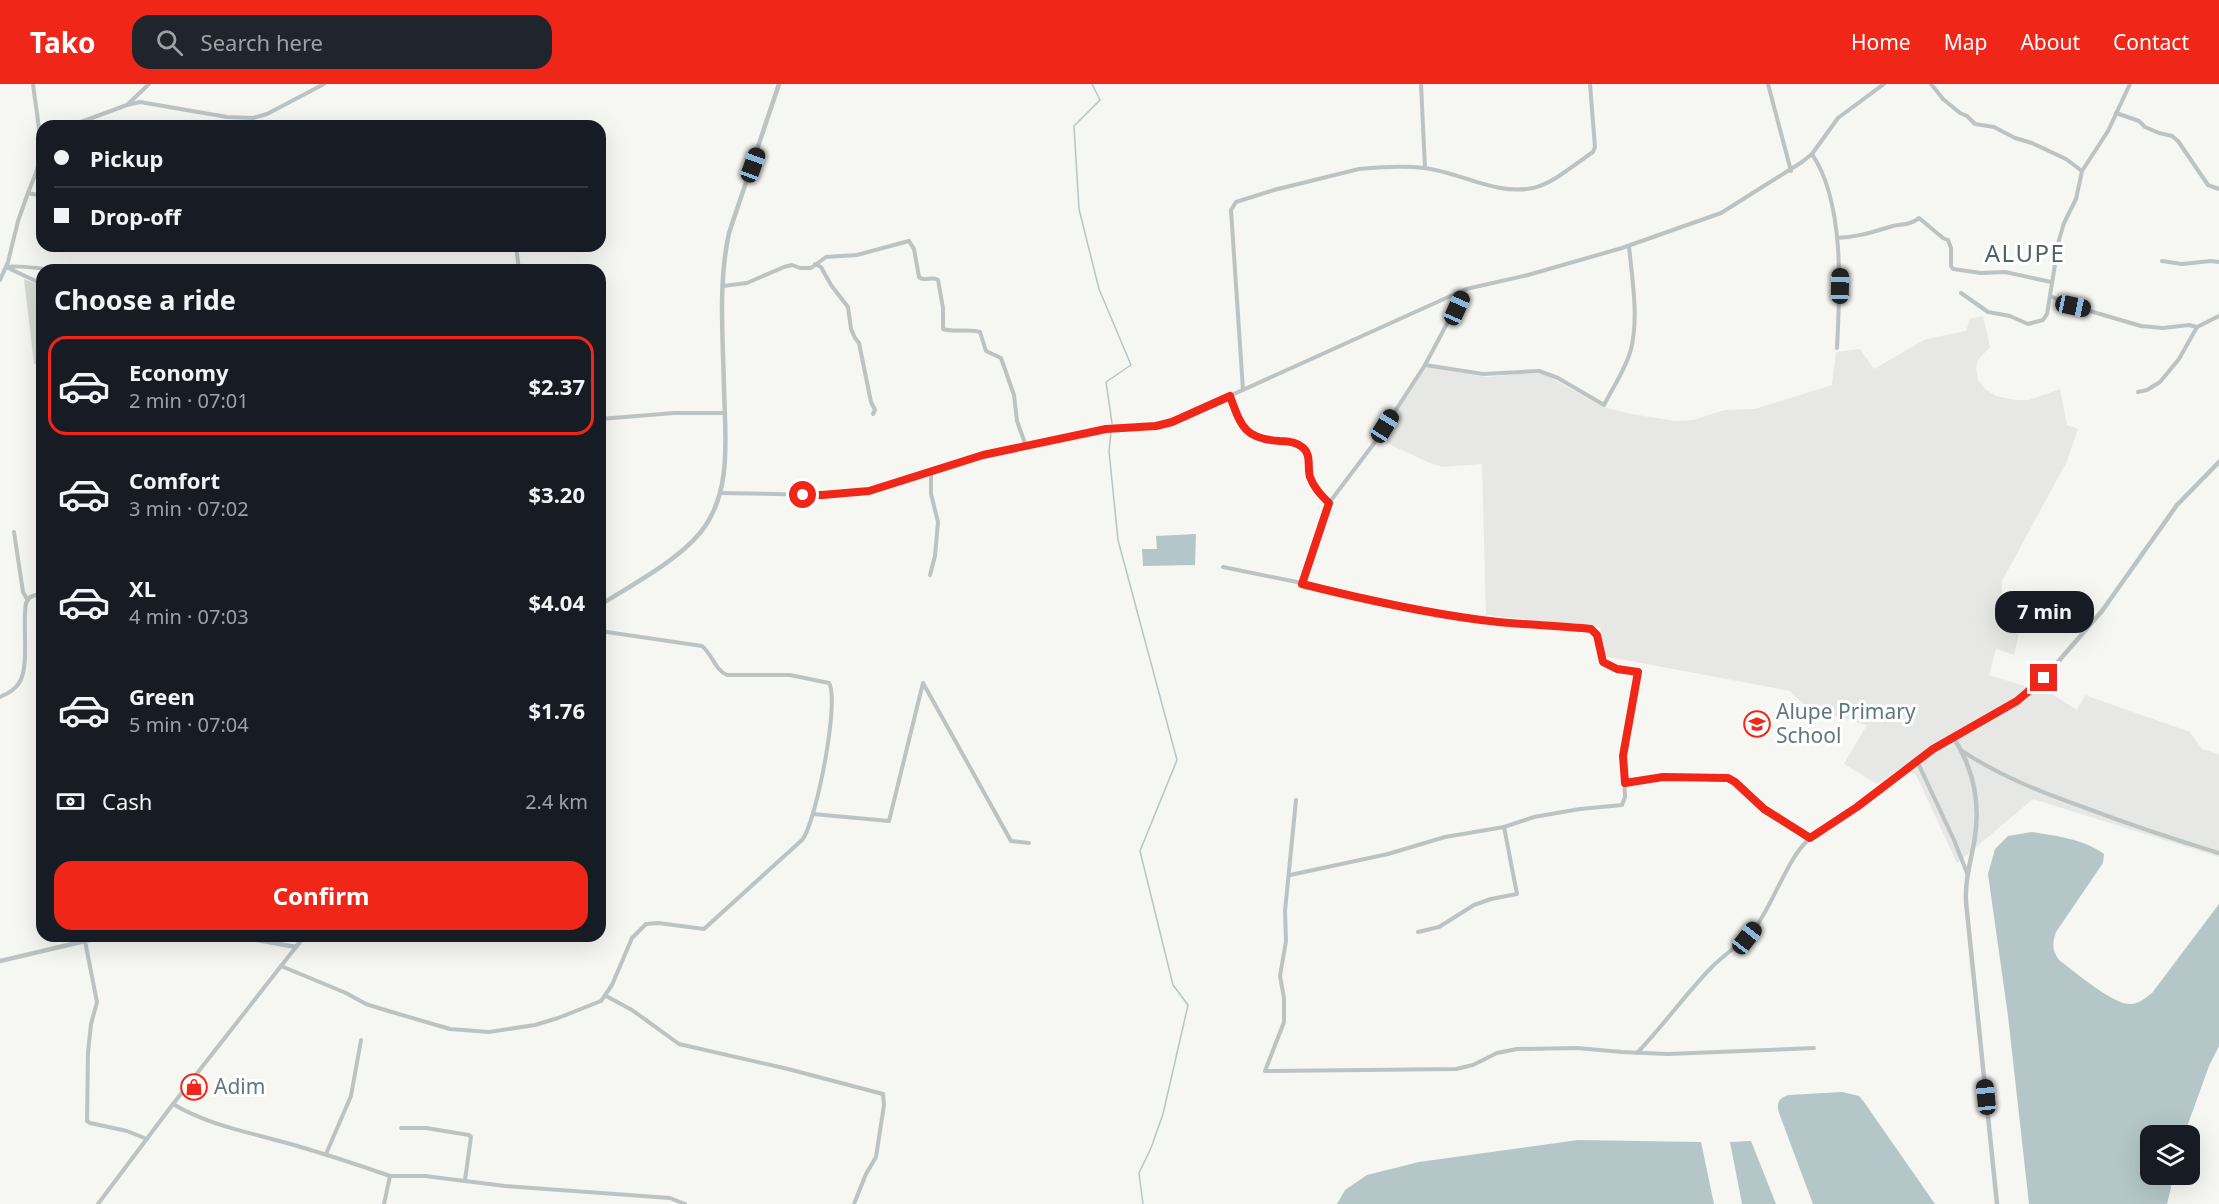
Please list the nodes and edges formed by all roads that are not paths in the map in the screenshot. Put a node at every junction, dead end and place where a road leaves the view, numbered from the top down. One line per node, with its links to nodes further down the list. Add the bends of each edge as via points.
1 (33, 84): 13 (street)
2 (149, 84): 11 (street)
3 (324, 84): 11 (street, via 253,118 140,102)
4 (778, 84): 33 (street, via 729,233)
5 (1421, 84): 16 (street)
6 (1590, 84): 16 (street, via 1593,152 1547,182 1535,188 1508,189)
7 (1768, 84): 18 (street)
8 (1884, 84): 15 (street, via 1838,118)
9 (1931, 84): 19 (street, via 1943,99 1975,124 1994,127 2032,143)
10 (2130, 84): 12 (street)
11 (127, 105): 14 (street)
12 (2116, 113): 19 (street); 20 (street, via 2172,136 2208,185)
13 (38, 120)
14 (86, 120)
15 (1812, 154): 18 (street); 23 (street, via 1826,185)
16 (1425, 168): 41 (street, via 1359,169 1236,202 1233,206)
17 (36, 171): 21 (street)
18 (1791, 171): 24 (street, via 1721,213)
19 (2082, 171): 32 (street, via 2076,199 2059,240)
20 (2219, 189)
21 (28, 193): 22 (street); 28 (street)
22 (36, 195)
23 (1837, 238): 32 (street, via 1914,223 1919,218 1948,240 1953,269 2005,272); 39 (street)
24 (1629, 246): 34 (street); 40 (street, via 1633,336 1626,363 1605,405 1539,371 1484,374)
25 (2163, 261): 26 (street)
26 (2219, 262)
27 (815, 264): 33 (street, via 811,268 792,265 747,284); 45 (street, via 848,307); 47 (street, via 826,257 857,255 909,241 919,276 938,280 943,329 980,332 986,351 1002,358)
28 (6, 267): 29 (street); 30 (street); 31 (street)
29 (36, 269)
30 (0, 280)
31 (36, 281)
32 (2051, 282): 36 (street)
33 (723, 286): 44 (street)
34 (1466, 289): 40 (street); 41 (street)
35 (1961, 293): 36 (street, via 1988,312 2028,324 2043,320)
36 (2050, 296): 38 (street, via 2141,326)
37 (2219, 316): 38 (street)
38 (2197, 327): 42 (street, via 2160,382)
39 (1837, 348)
40 (1425, 365): 51 (street)
41 (1243, 390): 43 (street)
42 (2138, 392)
43 (1230, 396): 47 (street, via 1156,426 1106,429); 51 (street, via 1246,432 1304,447 1314,486)
44 (725, 413): 46 (street); 50 (street, via 726,459)
45 (873, 414)
46 (606, 419)
47 (1026, 446): 49 (street)
48 (2219, 462): 61 (street, via 2177,505 2102,611 2044,678 2017,701)
49 (931, 471): 50 (street, via 860,492); 54 (street, via 931,494 938,522)
50 (720, 493): 58 (street, via 713,513 693,540)
51 (1329, 503): 55 (street)
52 (14, 532): 57 (street)
53 (1223, 567): 55 (street)
54 (930, 575)
55 (1302, 584): 64 (street, via 1442,615 1595,632 1603,662 1638,672 1623,756)
56 (36, 595): 57 (street)
57 (27, 599): 60 (street, via 21,681)
58 (606, 601)
59 (606, 632): 66 (street, via 702,646 720,672 727,675 790,675 829,683 829,735)
60 (0, 697)
61 (1953, 737): 62 (street); 63 (street)
62 (1962, 751): 70 (street, via 1994,771 2038,790); 71 (street, via 1976,802 1974,842)
63 (1917, 761): 68 (street); 71 (street)
64 (1625, 783): 67 (street, via 1624,802 1618,806 1558,813); 68 (street, via 1663,777 1728,778 1764,809)
65 (1296, 800): 72 (street)
66 (813, 814): 69 (street, via 889,821 922,683 1011,841); 81 (street, via 802,840 704,929 658,924 646,924 639,929)
67 (1504, 827): 72 (street, via 1445,837); 73 (street, via 1517,894 1474,905 1439,927)
68 (1810, 838): 84 (street, via 1747,938 1710,969)
69 (1029, 843)
70 (2219, 853)
71 (1966, 873): 97 (street)
72 (1290, 875): 84 (street, via 1280,976 1284,1023 1265,1071 1463,1068 1517,1049 1577,1048)
73 (1418, 932)
74 (81, 942): 79 (street)
75 (85, 942): 87 (street, via 98,1002 88,1052 87,1121)
76 (272, 942): 78 (street)
77 (299, 942): 78 (street)
78 (296, 946): 80 (street)
79 (0, 961)
80 (281, 966): 81 (street, via 366,1004 459,1031 489,1032 535,1025 596,1004); 85 (street)
81 (606, 996): 96 (street, via 678,1044 883,1094 876,1157)
82 (361, 1040): 88 (street, via 351,1096)
83 (1814, 1048): 84 (street)
84 (1636, 1053)
85 (173, 1104): 87 (street); 88 (street, via 210,1122)
86 (401, 1128): 90 (street, via 469,1135)
87 (147, 1139): 92 (street)
88 (326, 1154): 89 (street)
89 (390, 1176): 90 (street); 93 (street)
90 (465, 1180): 91 (street)
91 (619, 1196): 94 (street); 95 (street, via 670,1198)
92 (98, 1204)
93 (384, 1204)
94 (618, 1204)
95 (686, 1204)
96 (854, 1204)
97 (1996, 1204)

